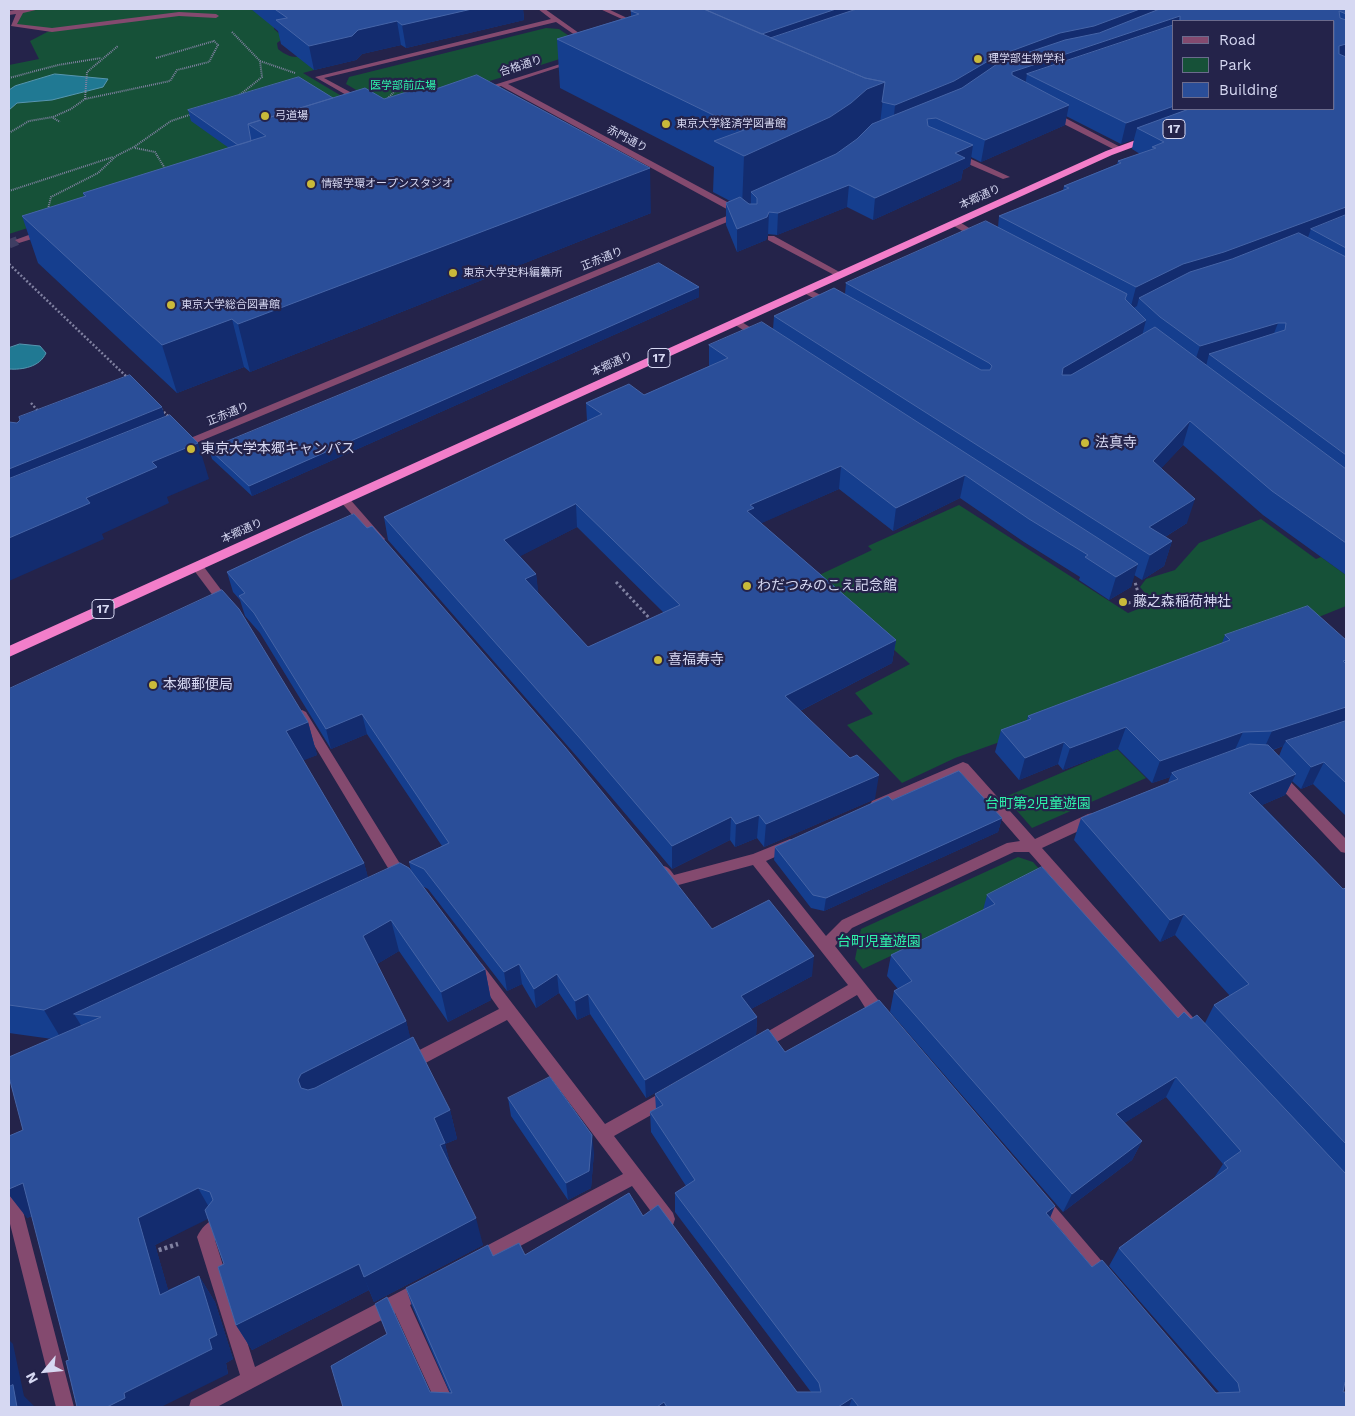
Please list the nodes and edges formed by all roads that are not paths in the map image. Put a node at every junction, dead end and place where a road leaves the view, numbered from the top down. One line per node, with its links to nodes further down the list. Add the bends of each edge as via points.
1 (37, 9): 3 (street)
2 (603, 9): 8 (street)
3 (21, 11): 5 (street); 6 (street, via 13,25 52,30 179,14)
4 (547, 11): 7 (street)
5 (9, 13)
6 (216, 16)
7 (556, 20): 9 (street); 13 (street, via 318,77)
8 (643, 27)
9 (595, 46)
10 (584, 58): 11 (street, 合格通り)
11 (502, 84): 12 (street, 合格通り); 19 (street, 赤門通り)
12 (474, 93)
13 (368, 105)
14 (1046, 111): 16 (street)
15 (1164, 132): 16 (highway, 本郷通り / 17)
16 (1120, 149): 20 (highway, 本郷通り / 17)
17 (946, 151): 18 (street)
18 (1006, 177)
19 (746, 214): 30 (street, 正赤通り)
20 (955, 224): 24 (street); 25 (highway, 本郷通り / 17)
21 (57, 228): 23 (street)
22 (772, 238): 25 (street)
23 (19, 240)
24 (990, 242)
25 (841, 275): 26 (highway, 本郷通り / 17)
26 (807, 291): 27 (street); 28 (highway, 本郷通り / 17)
27 (841, 310)
28 (737, 322): 29 (street); 31 (highway, 本郷通り / 17)
29 (769, 344)
30 (175, 448)
31 (344, 499): 32 (street); 33 (highway, 本郷通り / 17)
32 (390, 552)
33 (197, 566): 34 (street); 35 (highway, 本郷通り / 17)
34 (236, 616)
35 (9, 652)
36 (294, 702): 45 (street)
37 (1269, 767): 42 (street)
38 (864, 811): 41 (street, via 963,767)
39 (1102, 814): 41 (street)
40 (801, 839): 44 (street)
41 (1033, 846): 46 (street, via 1012,847 879,908 847,924); 51 (street)
42 (1346, 848)
43 (653, 859): 44 (street, via 671,881)
44 (756, 859): 46 (street)
45 (407, 889)
46 (826, 946): 48 (street)
47 (469, 956): 49 (street)
48 (858, 987): 50 (street); 52 (street)
49 (510, 1011): 53 (street); 55 (street)
50 (893, 1030)
51 (1206, 1042)
52 (748, 1050)
53 (397, 1070)
54 (680, 1090): 55 (street)
55 (604, 1133): 56 (street)
56 (635, 1176): 60 (street); 61 (street)
57 (9, 1188): 66 (street)
58 (1032, 1192): 63 (street)
59 (211, 1232): 65 (street)
60 (676, 1232)
61 (460, 1269)
62 (443, 1278): 64 (street)
63 (1114, 1289)
64 (400, 1301): 65 (street); 68 (street)
65 (250, 1379): 67 (street)
66 (66, 1407)
67 (198, 1407)
68 (447, 1407)

